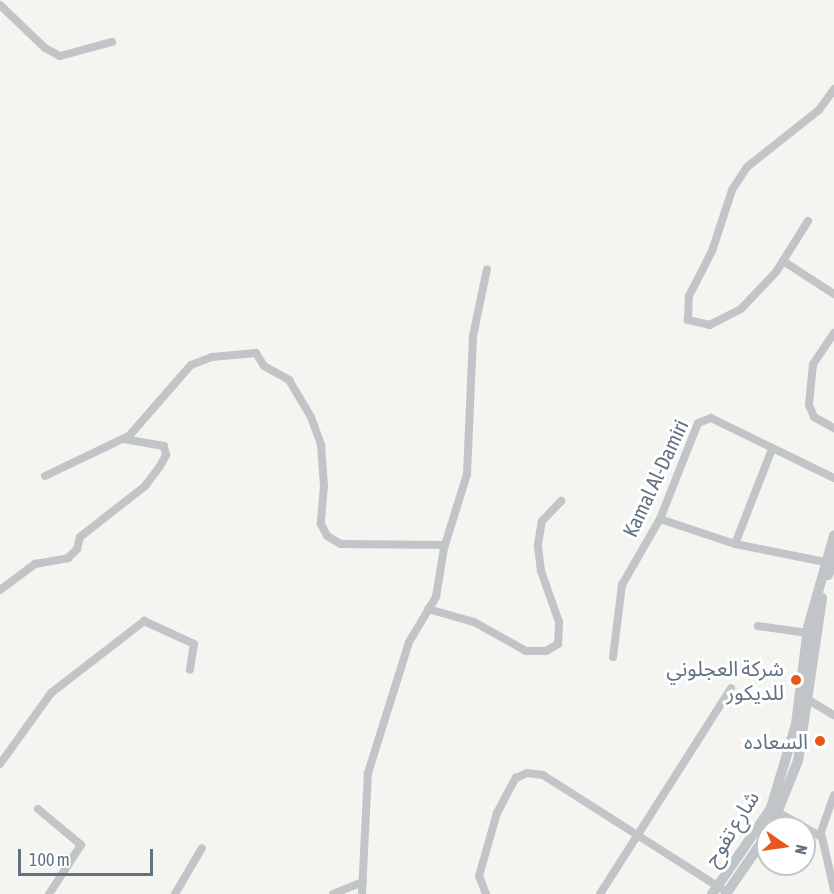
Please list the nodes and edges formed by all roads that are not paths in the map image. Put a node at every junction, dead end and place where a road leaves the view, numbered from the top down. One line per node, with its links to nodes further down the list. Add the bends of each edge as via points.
1 (0, 4): 2 (street, via 45,48 60,56)
2 (112, 42)
3 (834, 88): 5 (street, via 819,111 747,167 732,190 712,251 689,296 688,320 710,325 741,309)
4 (808, 221): 5 (street)
5 (783, 261): 7 (street)
6 (487, 269): 18 (street, via 473,336 467,474)
7 (834, 294)
8 (834, 333): 9 (street, via 811,370 809,405 814,417)
9 (834, 428)
10 (124, 439): 12 (street); 18 (street, via 135,432 191,364 212,357 256,353 264,366 289,380 311,417 321,445 321,524 327,536 341,544); 20 (street, via 164,446 166,455 146,486 80,537 77,549 68,558 35,564)
11 (772, 449): 13 (street, Kamal Al-Damiri); 15 (street, Kamal Al-Damiri, via 704,418 698,423); 17 (street)
12 (45, 476)
13 (834, 478)
14 (561, 501): 21 (street, via 542,521 538,545 541,570 559,622 558,644 546,651 526,651 474,622)
15 (660, 519): 17 (street); 24 (street, Kamal Al-Damiri, via 622,585)
16 (834, 536): 19 (street, شارع تفوح)
17 (735, 544): 19 (street)
18 (445, 545): 21 (street, via 441,581)
19 (829, 560): 23 (street, شارع تفوح); 27 (street)
20 (0, 590)
21 (428, 609): 38 (street, via 409,642 368,773 362,822)
22 (758, 626): 23 (street)
23 (808, 633): 39 (street, شارع تفوح, via 796,724 771,808)
24 (613, 657)
25 (190, 670): 29 (street, via 194,644 144,621 51,693)
26 (731, 688): 34 (street)
27 (807, 699): 28 (street); 32 (street, via 798,761)
28 (834, 715)
29 (0, 764)
30 (834, 795): 35 (street)
31 (38, 809): 42 (street, via 81,845)
32 (779, 813): 33 (street); 35 (street)
33 (777, 816)
34 (638, 835): 39 (street); 46 (street, via 543,775 516,778 497,813 479,876); 47 (street)
35 (820, 835): 40 (street)
36 (202, 848): 43 (street)
37 (756, 851): 41 (street)
38 (363, 882): 44 (street); 45 (street)
39 (715, 890): 41 (street)
40 (834, 890)
41 (727, 893)
42 (49, 894)
43 (175, 894)
44 (333, 894)
45 (362, 894)
46 (486, 894)
47 (600, 894)

